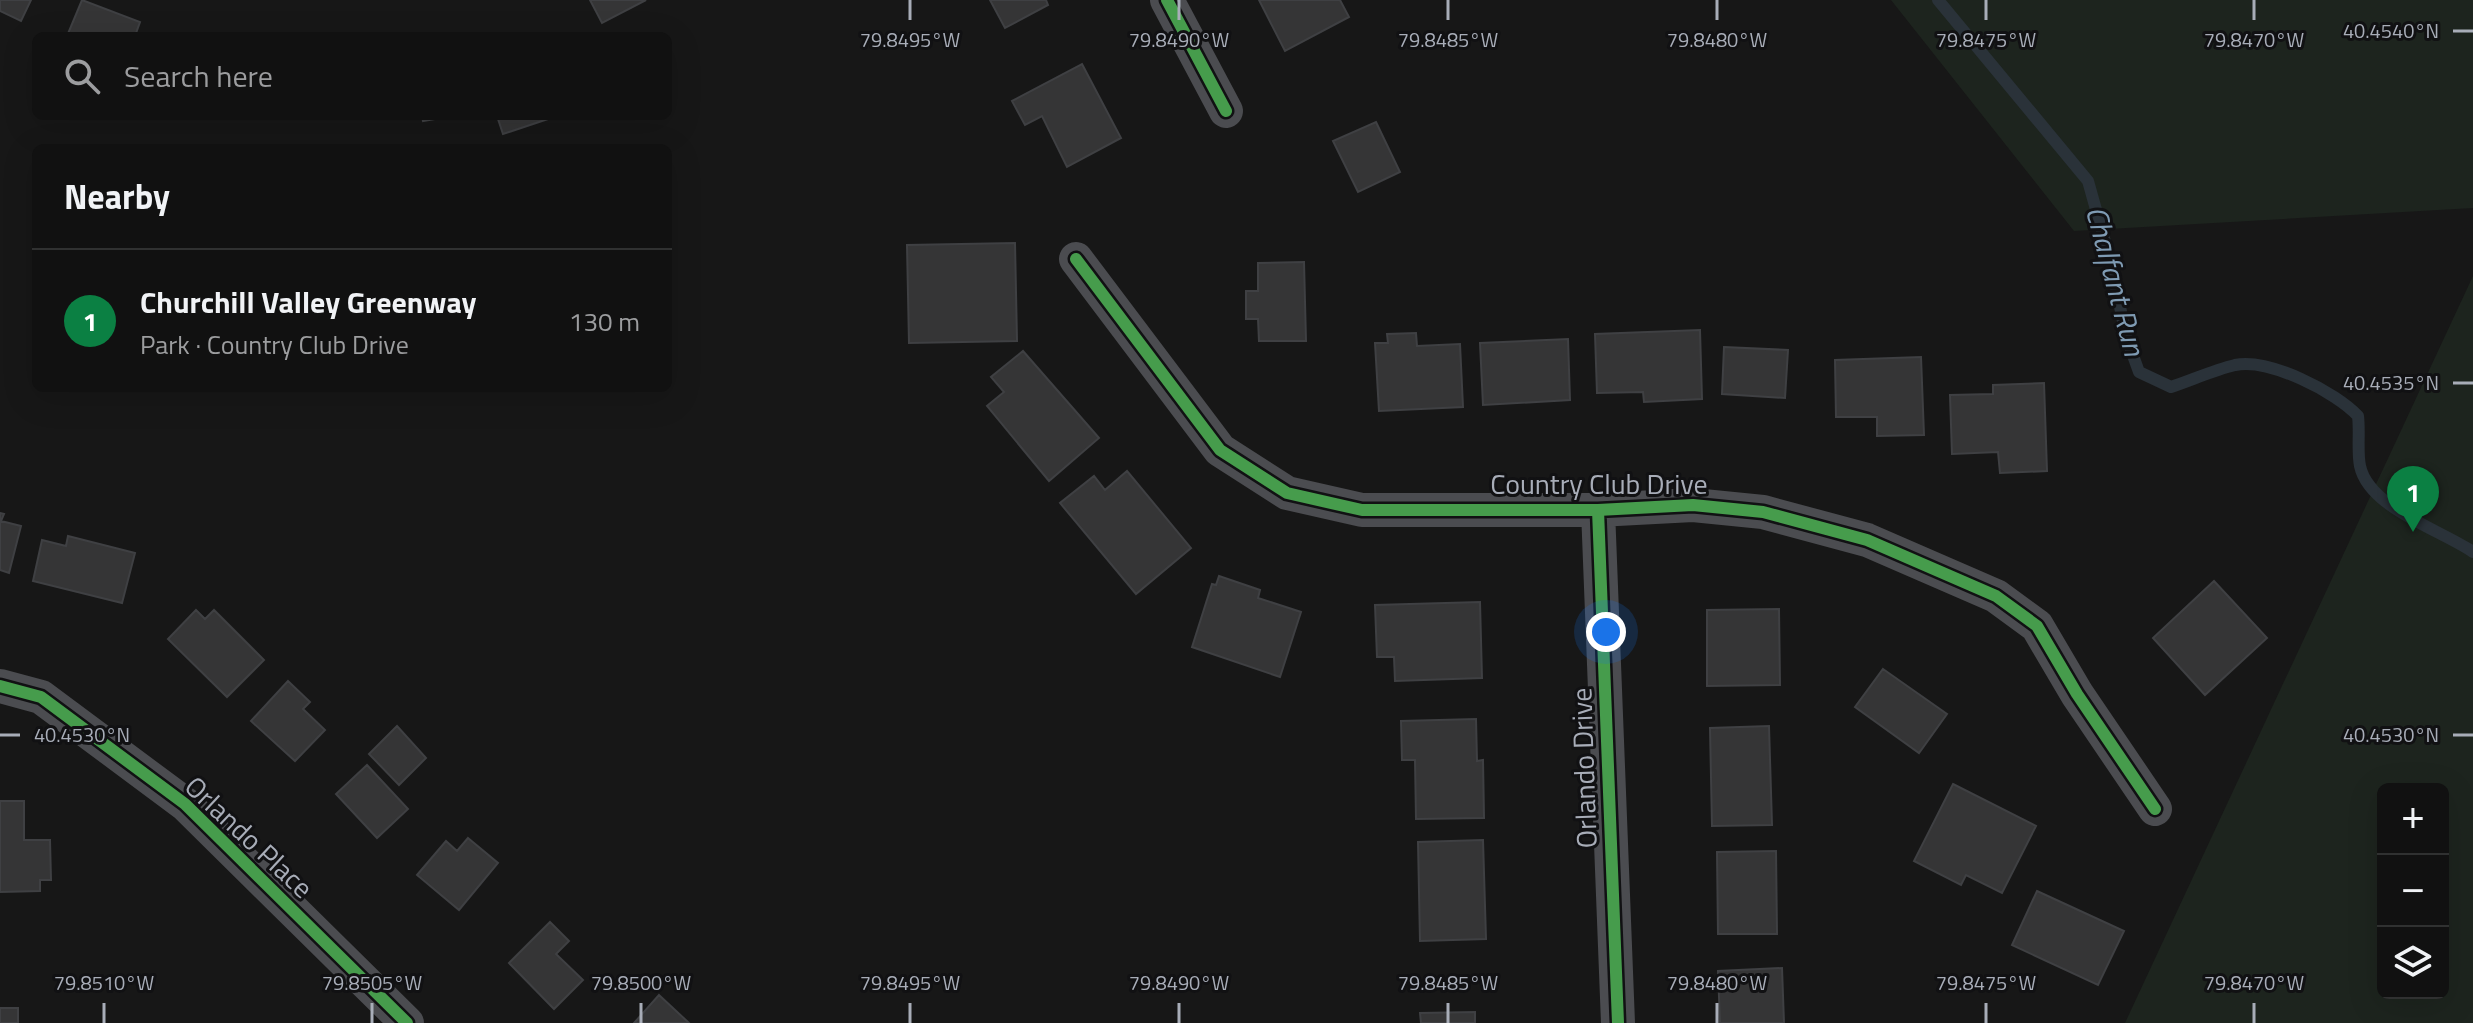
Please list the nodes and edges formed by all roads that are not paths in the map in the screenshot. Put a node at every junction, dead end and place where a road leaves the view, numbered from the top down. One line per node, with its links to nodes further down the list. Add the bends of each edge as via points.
1 (1167, 0): 2 (street)
2 (1226, 111)
3 (1076, 259): 4 (street, Country Club Drive, via 1220,450 1287,493 1362,510)
4 (1598, 510): 6 (street, Country Club Drive, via 1693,505 1763,512 1867,540 1996,596 2037,626); 8 (street, Orlando Drive)
5 (0, 686): 7 (street, Orlando Place, via 41,697 185,804)
6 (2155, 809)
7 (407, 1023)
8 (1618, 1023)

